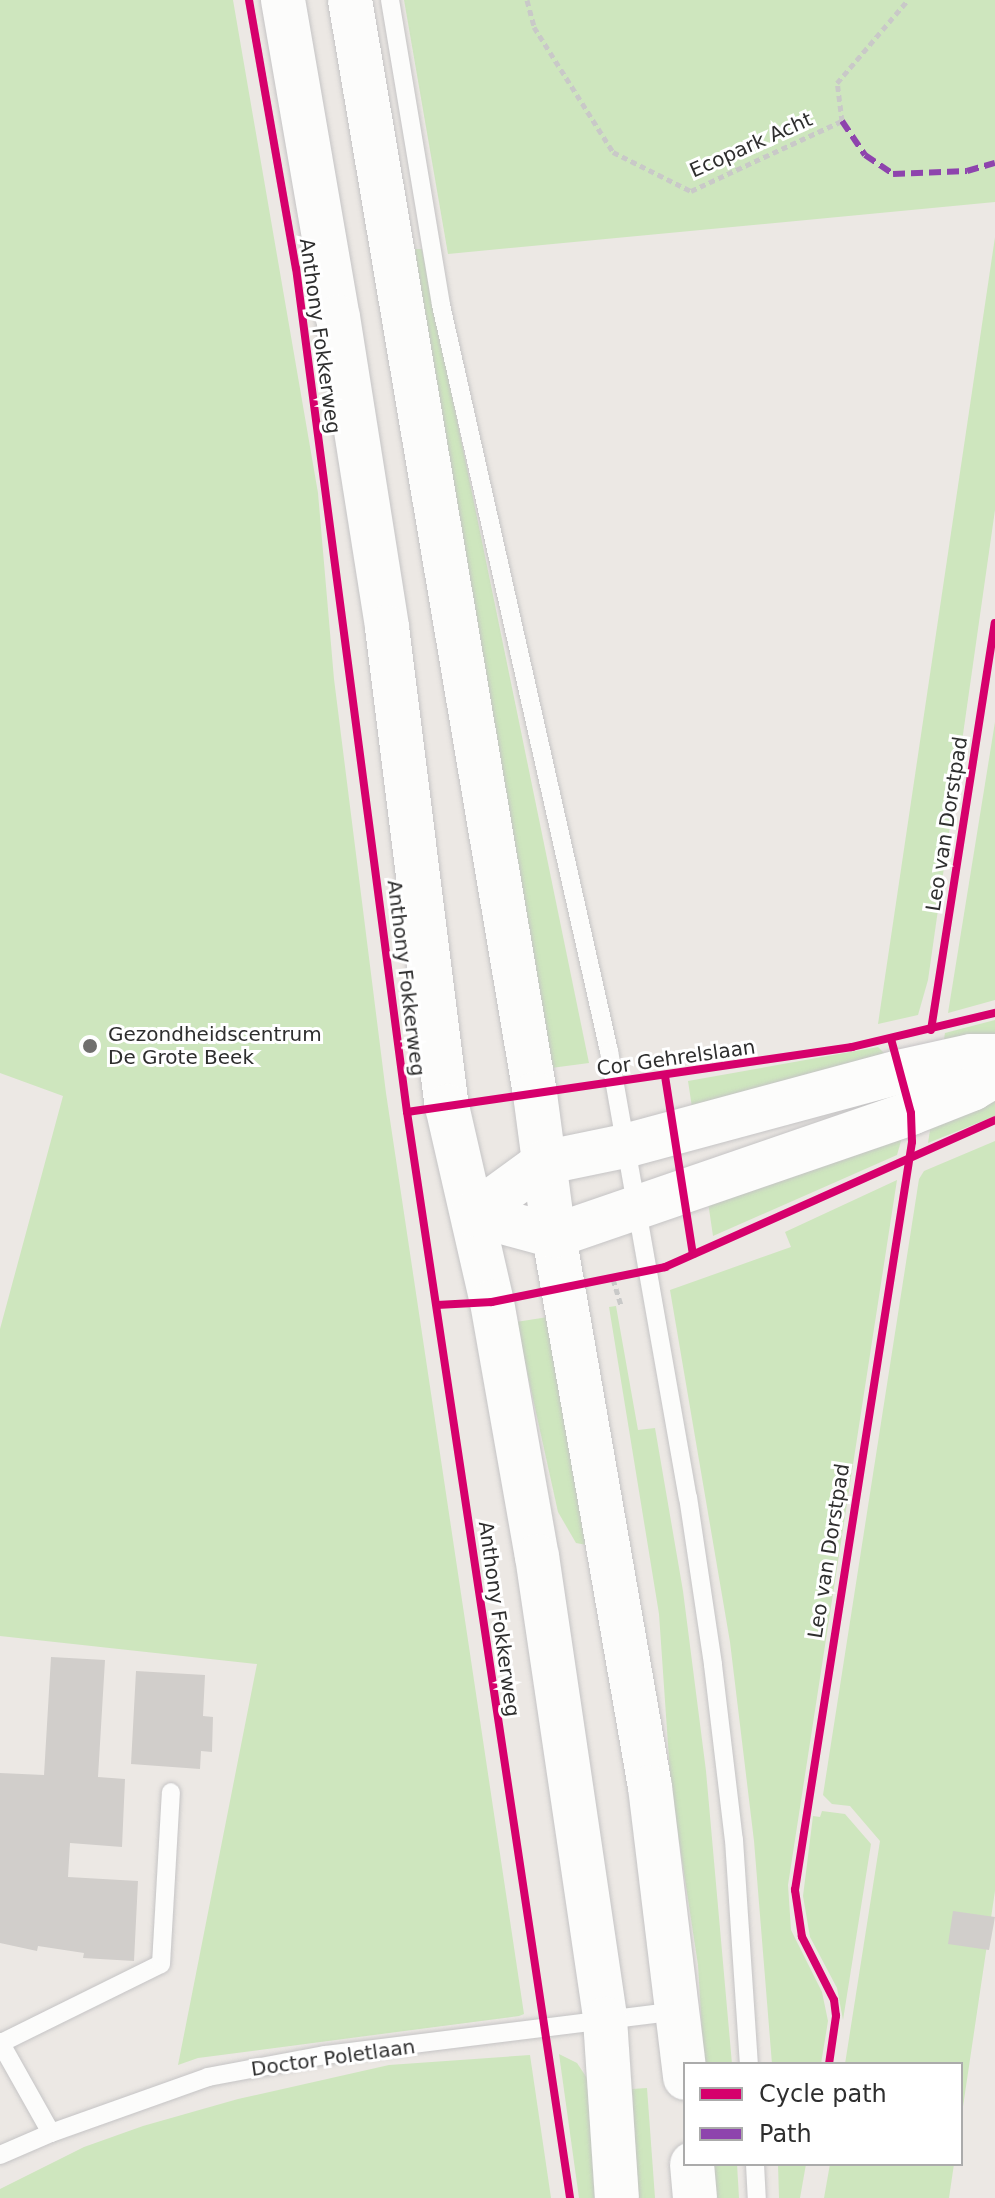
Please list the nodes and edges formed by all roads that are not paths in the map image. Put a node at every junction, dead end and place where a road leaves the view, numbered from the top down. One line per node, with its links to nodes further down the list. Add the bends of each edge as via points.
1 (283, 0): 9 (main road, Anthony Fokkerweg, via 387,627 447,1106)
2 (350, 0): 7 (main road)
3 (390, 0): 6 (lane, via 441,305 609,1051)
4 (995, 1056): 6 (main road, via 899,1072)
5 (995, 1075): 8 (main road, via 929,1106)
6 (625, 1146): 7 (main road); 8 (lane)
7 (543, 1163): 9 (main road); 10 (main road)
8 (636, 1210): 10 (main road); 16 (lane, via 713,1665 734,1840)
9 (473, 1214): 10 (main road); 13 (main road, Anthony Fokkerweg, via 537,1556)
10 (554, 1236): 12 (main road, via 650,1787)
11 (171, 1792): 14 (lane, via 161,1964)
12 (679, 2011): 13 (lane, Doctor Poletlaan); 15 (main road)
13 (605, 2019): 17 (lane, Doctor Poletlaan, via 325,2055 208,2077); 21 (main road, Anthony Fokkerweg)
14 (1, 2043): 17 (lane)
15 (684, 2062)
16 (749, 2062)
17 (51, 2133): 18 (lane, Doctor Poletlaan)
18 (0, 2155)
19 (692, 2166): 22 (main road)
20 (755, 2166): 23 (lane)
21 (617, 2198)
22 (695, 2198)
23 (757, 2198)

